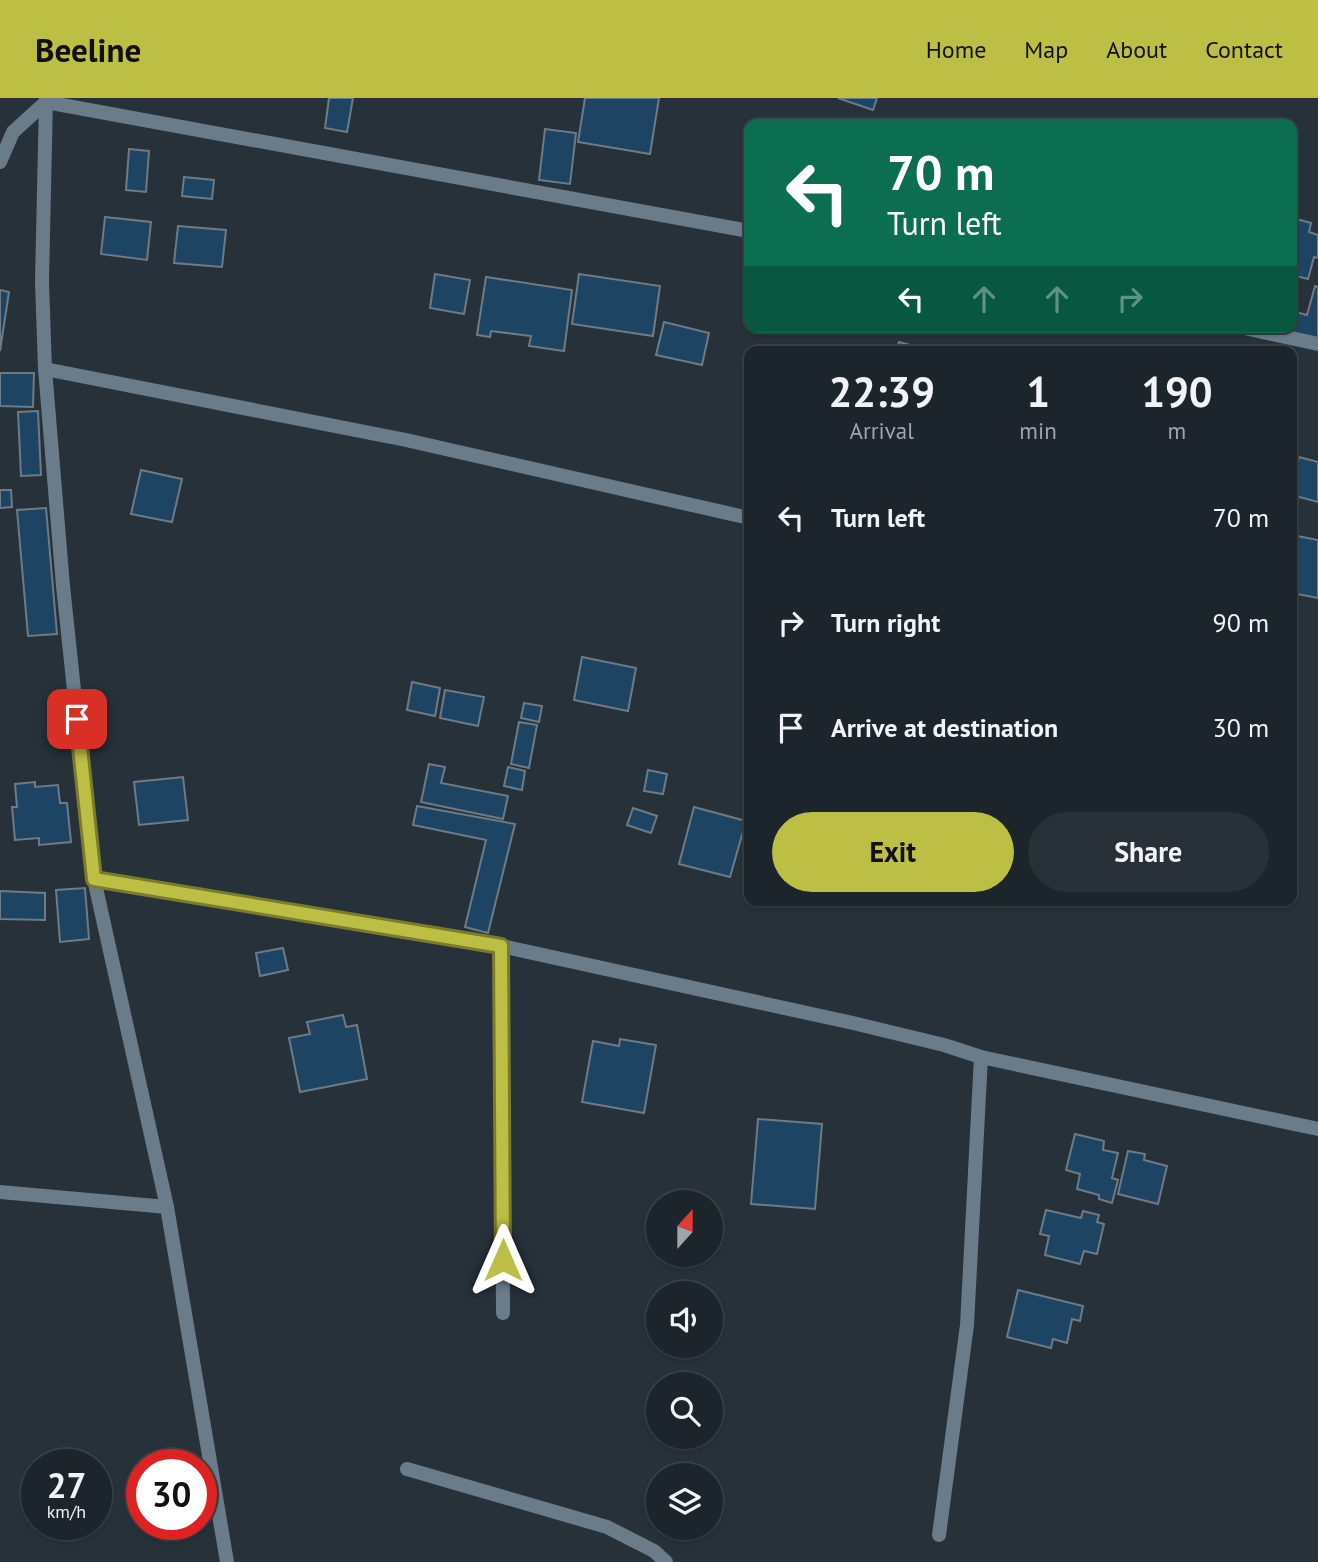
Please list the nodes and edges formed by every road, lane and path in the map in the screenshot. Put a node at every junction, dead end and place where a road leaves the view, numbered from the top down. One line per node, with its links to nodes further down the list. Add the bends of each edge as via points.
1 (46, 100): 2 (street, via 13,132); 3 (street); 6 (street, via 41,282)
2 (0, 162)
3 (744, 230)
4 (1268, 333): 5 (street)
5 (1318, 344)
6 (46, 369): 7 (street, via 406,440); 8 (street)
7 (744, 517)
8 (94, 879): 9 (street); 13 (street)
9 (501, 946): 10 (street, via 853,1023); 14 (street)
10 (981, 1057): 11 (street); 16 (street, via 967,1325)
11 (1318, 1129)
12 (0, 1192): 13 (street)
13 (167, 1207): 17 (street)
14 (503, 1313)
15 (407, 1469): 18 (street, via 607,1527)
16 (939, 1535)
17 (227, 1562)
18 (666, 1562)

